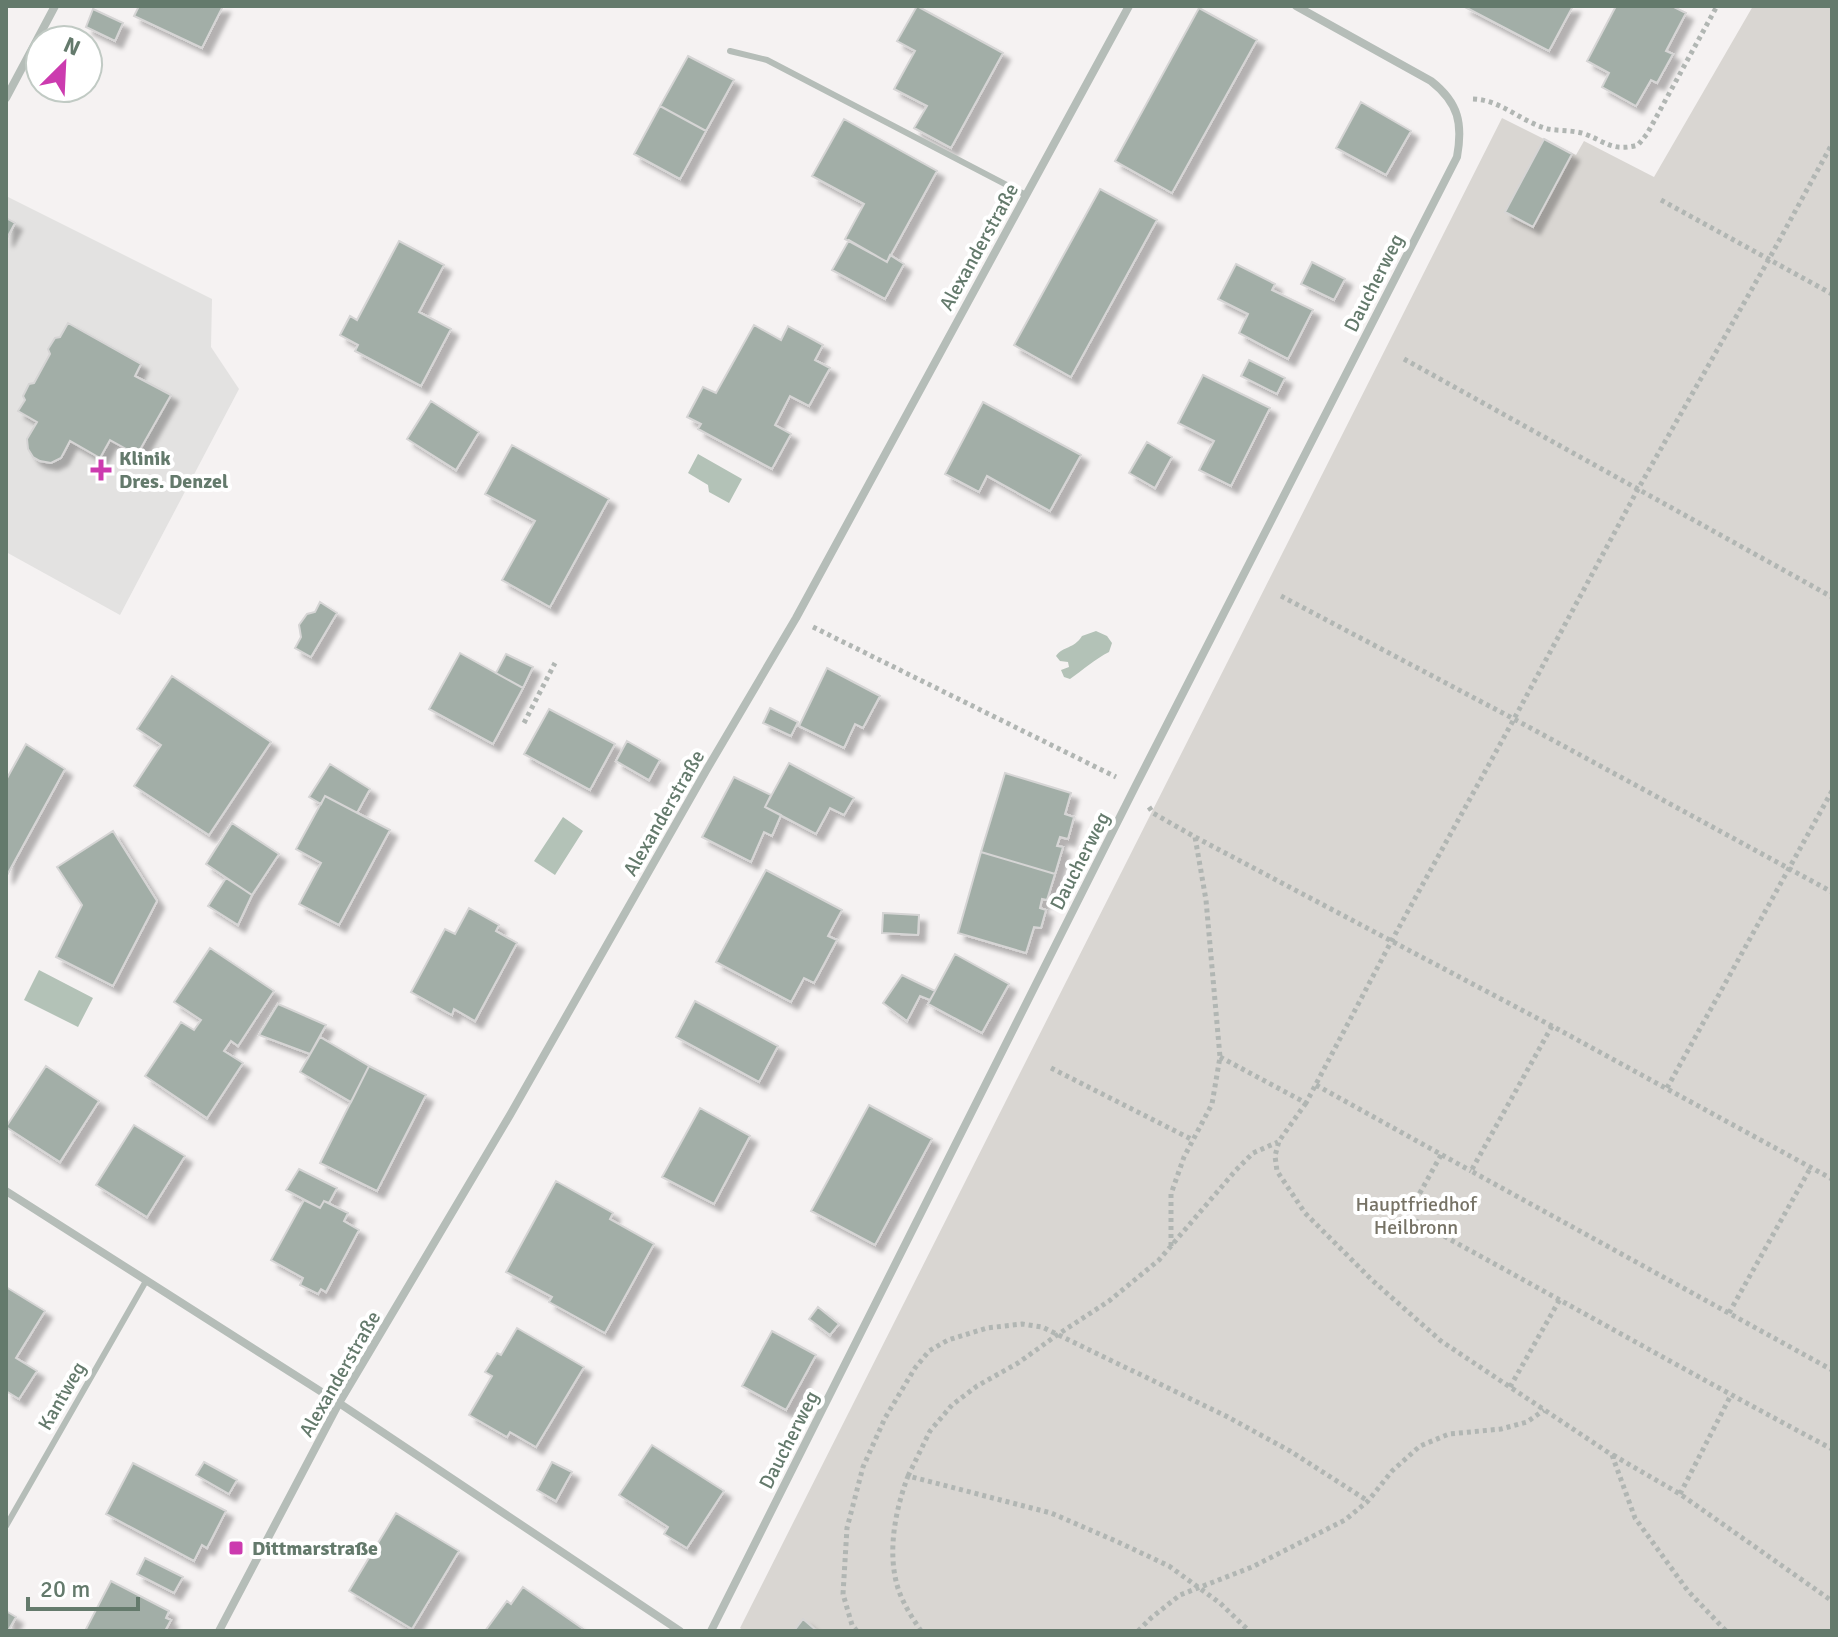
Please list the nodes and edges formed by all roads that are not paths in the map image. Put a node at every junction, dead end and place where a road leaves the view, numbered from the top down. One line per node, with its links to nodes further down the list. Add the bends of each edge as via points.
1 (55, 6): 5 (street)
2 (1129, 6): 6 (street, Alexanderstraße)
3 (1296, 6): 13 (street, Daucherweg, via 1444,91 1460,124 1457,157)
4 (730, 51): 6 (lane, via 767,60)
5 (6, 98)
6 (1026, 195): 9 (street, Alexanderstraße, via 796,618)
7 (6, 1191): 8 (street)
8 (146, 1281): 9 (street); 10 (lane, Kantweg)
9 (339, 1403): 11 (street, Alexanderstraße); 12 (street)
10 (6, 1526)
11 (219, 1631)
12 (680, 1631)
13 (711, 1631)

